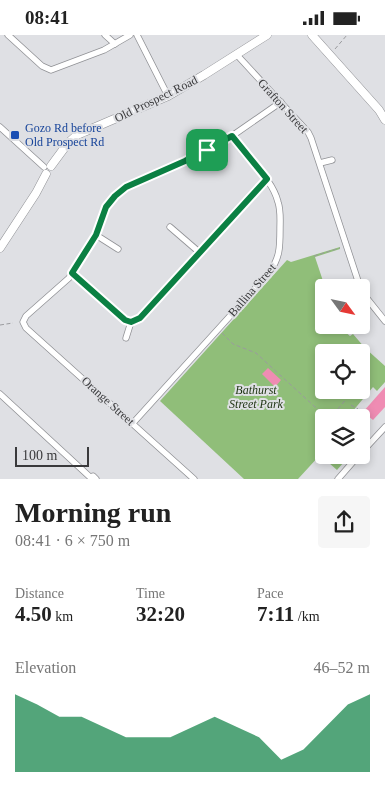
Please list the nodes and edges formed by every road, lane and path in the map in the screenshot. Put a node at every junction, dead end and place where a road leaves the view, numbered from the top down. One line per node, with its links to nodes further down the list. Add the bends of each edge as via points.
1 (8, 35): 8 (street, via 49,72)
2 (105, 35): 8 (street)
3 (130, 35): 8 (street)
4 (137, 35): 11 (street)
5 (267, 35): 10 (main road, Old Prospect Road)
6 (312, 35): 13 (main road)
7 (347, 35): 9 (path)
8 (115, 44)
9 (334, 50)
10 (237, 55): 11 (main road, Old Prospect Road); 12 (street, Grafton Street)
11 (168, 96): 18 (main road, Old Prospect Road, via 77,135)
12 (281, 102): 15 (street, Orange Street); 17 (street, Grafton Street, via 308,131)
13 (385, 119)
14 (0, 127): 18 (street)
15 (232, 136): 19 (street, Ballina Street); 21 (street, Orange Street, via 126,187 106,207)
16 (332, 160): 17 (street)
17 (320, 163): 28 (street, Grafton Street)
18 (47, 169): 23 (main road, Old Prospect Road, via 36,193)
19 (267, 179): 25 (street); 34 (street, Ballina Street, via 280,208 279,257 269,273)
20 (170, 227): 25 (street)
21 (96, 235): 24 (street); 27 (street, Orange Street)
22 (341, 247): 26 (path)
23 (0, 248)
24 (118, 249)
25 (199, 252): 31 (street, via 140,318)
26 (314, 256)
27 (72, 273): 31 (street); 42 (street, Orange Street, via 22,322)
28 (357, 279)
29 (370, 302): 30 (street, Grafton Street)
30 (385, 321)
31 (131, 322): 35 (street)
32 (13, 323): 33 (path)
33 (0, 325)
34 (217, 329): 39 (path, via 233,344 256,353); 42 (street, Ballina Street)
35 (126, 338)
36 (0, 394): 46 (street)
37 (346, 399): 40 (path)
38 (351, 405): 41 (path)
39 (317, 409)
40 (337, 409)
41 (358, 409)
42 (132, 423): 47 (street, Orange Street)
43 (384, 429): 44 (street)
44 (370, 444)
45 (351, 464): 48 (street)
46 (92, 478)
47 (194, 479)
48 (338, 479)

